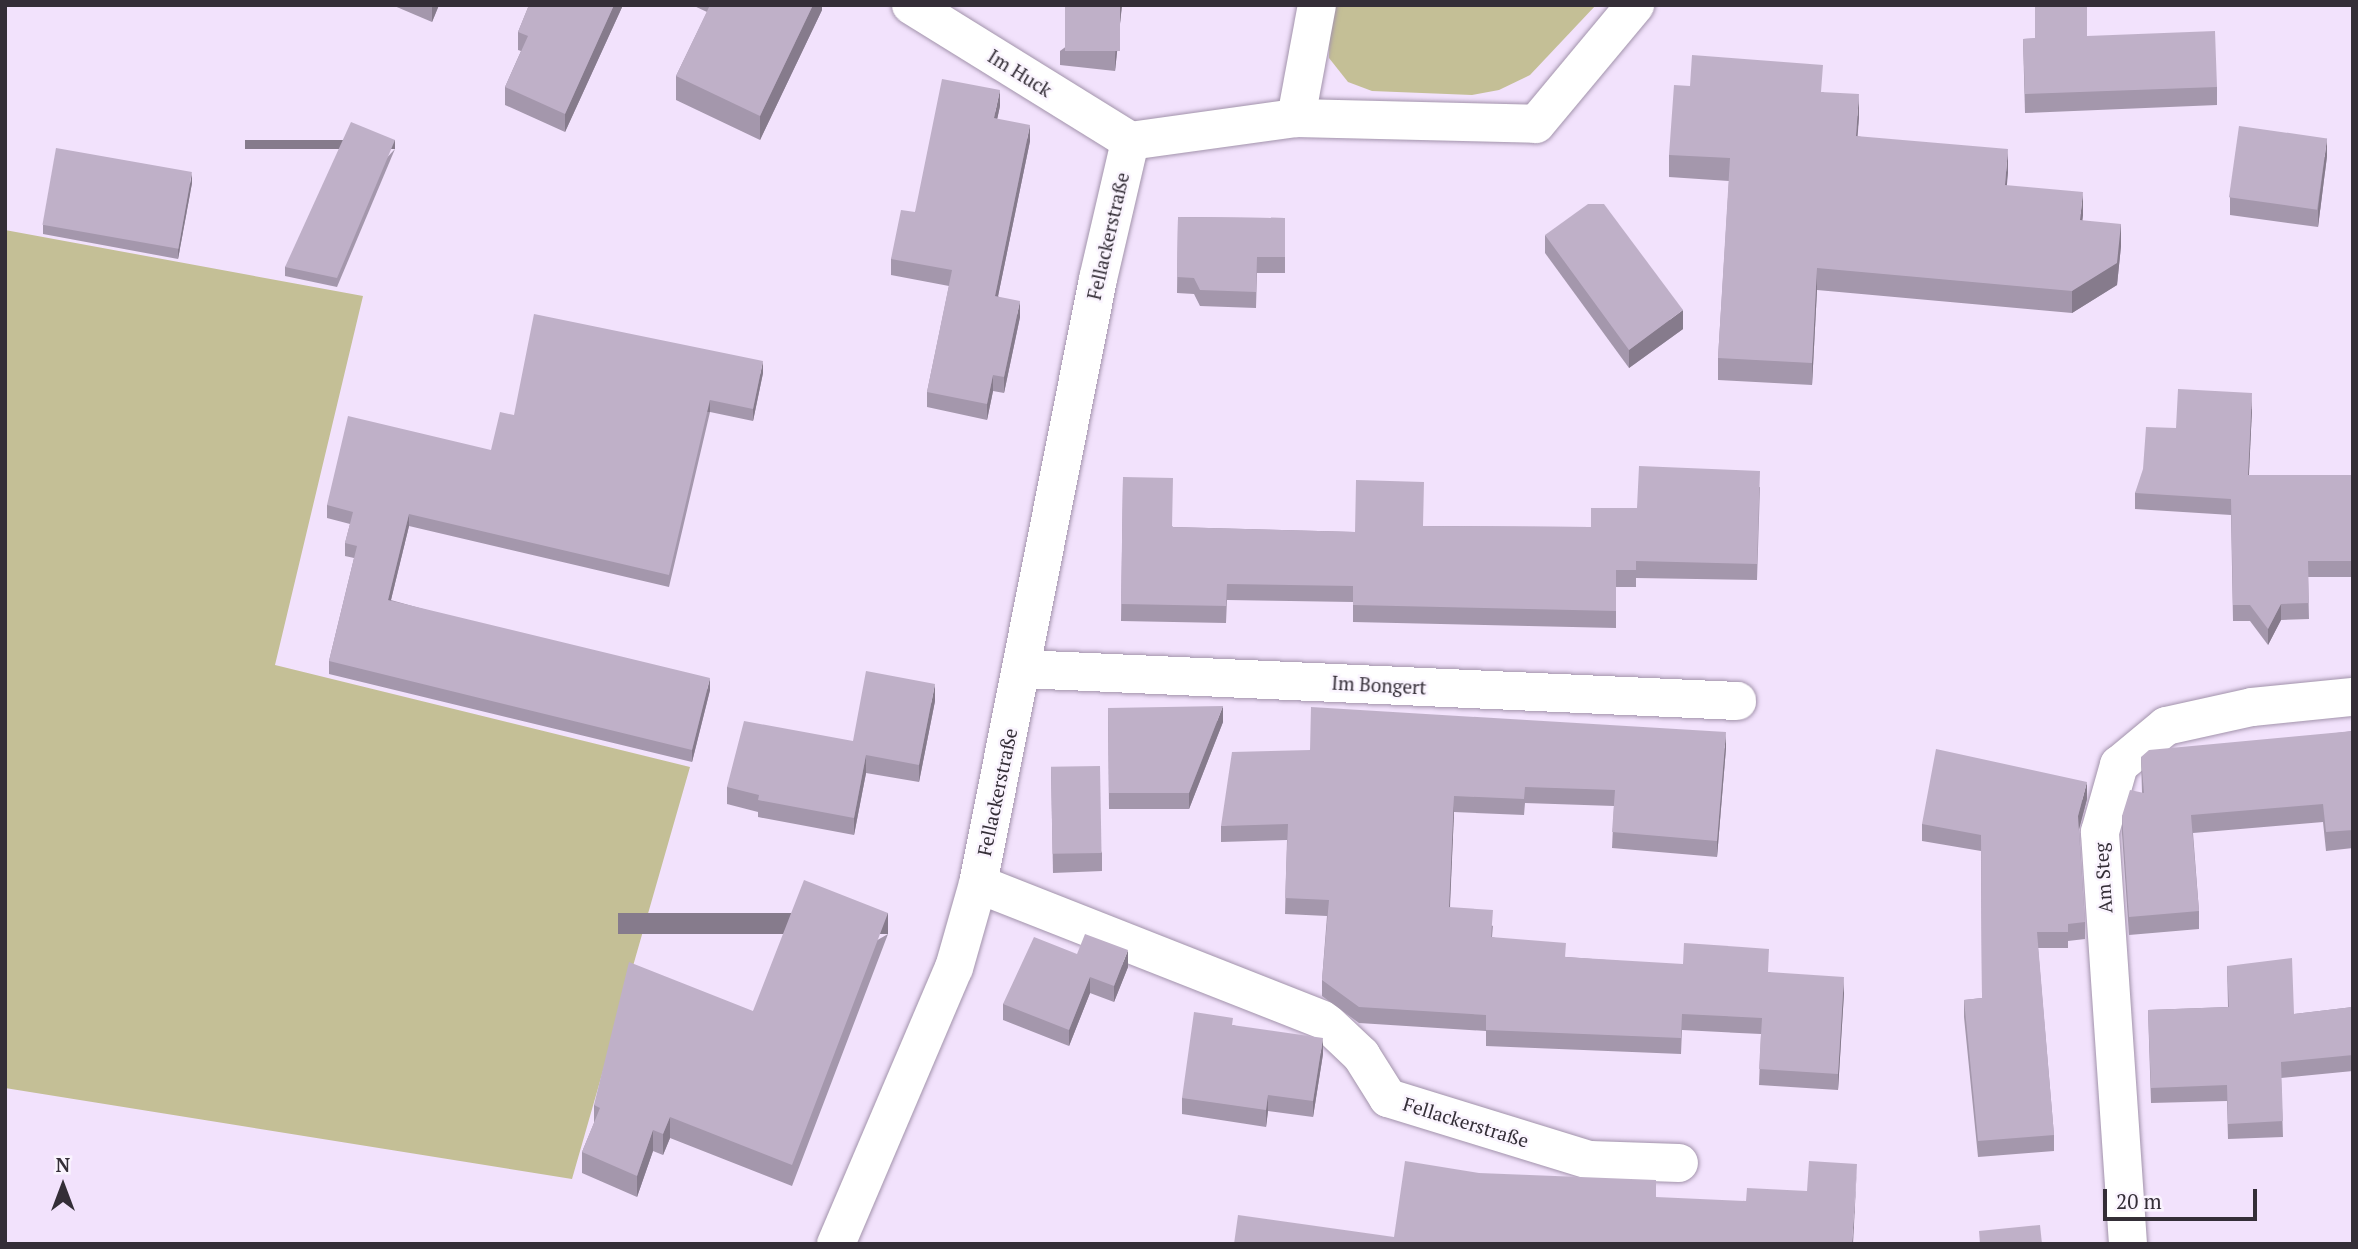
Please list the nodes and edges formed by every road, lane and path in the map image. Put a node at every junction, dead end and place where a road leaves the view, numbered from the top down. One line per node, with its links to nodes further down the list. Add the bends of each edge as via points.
1 (911, 5): 5 (street, Im Huck)
2 (1317, 5): 4 (street)
3 (1635, 5): 4 (street, via 1536,124)
4 (1296, 118): 5 (street)
5 (1130, 141): 6 (street, Fellackerstraße, via 1098,279)
6 (1022, 669): 8 (street, Im Bongert); 9 (street, Fellackerstraße)
7 (2353, 697): 12 (street, Am Steg, via 2252,707 2166,726 2119,765 2100,832)
8 (1737, 701)
9 (978, 884): 10 (street, Fellackerstraße, via 1325,1021 1360,1055 1388,1098 1590,1160); 11 (street, Fellackerstraße, via 954,968)
10 (1679, 1163)
11 (836, 1244)
12 (2128, 1244)

